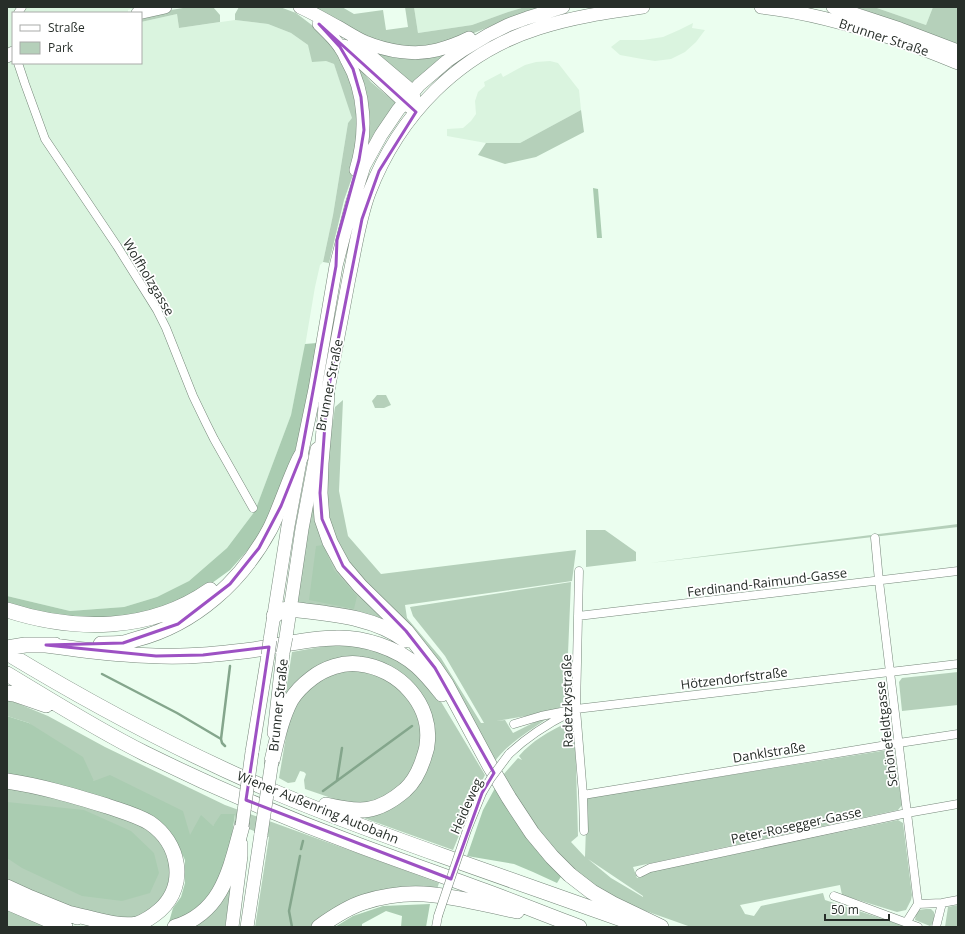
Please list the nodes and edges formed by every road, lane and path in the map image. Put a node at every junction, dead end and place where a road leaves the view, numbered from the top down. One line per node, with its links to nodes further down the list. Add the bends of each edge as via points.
1 (165, 7): 8 (main road)
2 (296, 7): 9 (main road)
3 (300, 7): 9 (main road)
4 (564, 7): 10 (main road, Brunner Straße, via 527,18)
5 (643, 7): 16 (main road, Brunner Straße, via 572,19 539,28 507,41 457,71 436,88)
6 (761, 7): 13 (main road, Brunner Straße, via 816,16 860,28 904,42)
7 (833, 7): 11 (main road, Brunner Straße)
8 (142, 12)
9 (320, 20): 10 (main road, via 364,42 396,51 436,50 479,34); 14 (main road, via 351,39); 15 (main road); 17 (main road, via 353,69 363,110 362,145 337,240)
10 (488, 35): 14 (main road, Brunner Straße, via 447,61)
11 (958, 51)
12 (18, 64): 20 (street, Wolfholzgasse, via 45,139 118,246 156,310 214,439)
13 (958, 64)
14 (414, 92): 15 (main road, Brunner Straße); 16 (main road)
15 (404, 103): 16 (main road); 17 (main road, Brunner Straße, via 381,135 364,166)
16 (416, 112): 18 (main road, Brunner Straße, via 389,152 369,194 355,250)
17 (336, 266): 19 (main road, Brunner Straße)
18 (327, 396): 26 (main road, Brunner Straße); 33 (highway, via 320,493 322,519 330,542 343,566 406,631)
19 (301, 456): 22 (highway, via 281,506 259,548); 28 (main road, Brunner Straße)
20 (253, 508)
21 (875, 538): 25 (street, Schönefeldtgasse)
22 (250, 559): 27 (highway, via 197,600 147,619 121,624 93,625 59,622); 30 (highway, via 230,584 178,624 123,643)
23 (579, 570): 29 (street, Radetzkystraße)
24 (958, 571): 25 (street, Ferdinand-Raimund-Gasse)
25 (880, 580): 29 (street, Ferdinand-Raimund-Gasse); 35 (street, Schönefeldtgasse)
26 (290, 609): 28 (highway, via 282,610); 33 (highway, via 368,622 390,630); 43 (main road, Brunner Straße, bridge)
27 (7, 610)
28 (274, 616): 50 (main road, Brunner Straße, bridge)
29 (578, 616): 38 (street, Radetzkystraße)
30 (46, 646): 31 (highway, via 25,645); 44 (highway, via 156,656 244,651 337,638 358,639 377,644 397,652 416,665 434,683)
31 (7, 648)
32 (7, 653): 46 (highway, Wiener Außenring Autobahn, via 104,709 213,764)
33 (425, 655): 44 (highway, via 446,684)
34 (958, 664): 35 (street, Hötzendorfstraße)
35 (891, 672): 38 (street, Hötzendorfstraße); 42 (street, Schönefeldtgasse)
36 (7, 674): 39 (highway, Wiener Außenring Autobahn)
37 (7, 693): 39 (highway)
38 (576, 709): 40 (street, Hötzendorfstraße); 47 (street, Radetzkystraße); 67 (street, Heideweg, bridge, via 519,744 491,778 467,830)
39 (73, 715): 59 (highway, Wiener Außenring Autobahn, via 142,752 278,814)
40 (514, 724)
41 (958, 734): 42 (street, Danklstraße)
42 (899, 743): 47 (street, Danklstraße); 49 (street, Schönefeldtgasse)
43 (272, 761): 46 (highway, via 284,715 292,699 304,684 317,675 344,664 373,666 400,680 410,689 418,702 428,729 427,745 417,776 410,786 380,807 365,810 345,809); 65 (main road, Brunner Straße, bridge)
44 (490, 766): 70 (highway, via 532,833 570,875 613,904)
45 (7, 781): 60 (highway, via 77,797 129,814 149,823 164,836 174,853 178,871 174,889 164,906 150,918 136,924)
46 (276, 792): 69 (highway, Wiener Außenring Autobahn, via 378,832)
47 (584, 795): 51 (street, Radetzkystraße)
48 (958, 804): 49 (street, Peter-Rosegger-Gasse)
49 (907, 813): 52 (street, Peter-Rosegger-Gasse, via 650,868); 58 (street, Schönefeldtgasse)
50 (242, 826): 63 (highway, via 226,880 215,900 202,914); 64 (main road, Brunner Straße)
51 (584, 831)
52 (640, 873)
53 (7, 887): 60 (highway)
54 (834, 896): 61 (street)
55 (958, 900): 57 (street)
56 (7, 902): 60 (highway)
57 (942, 903): 58 (street); 72 (street)
58 (918, 904): 61 (street)
59 (555, 919): 66 (highway, via 461,899 424,894 392,896 363,902 336,915); 68 (highway, Wiener Außenring Autobahn)
60 (67, 920): 62 (highway)
61 (906, 923): 71 (street)
62 (107, 927)
63 (175, 927)
64 (232, 927)
65 (247, 927)
66 (319, 927)
67 (436, 927)
68 (579, 927)
69 (644, 927)
70 (661, 927)
71 (918, 927)
72 (936, 927)

